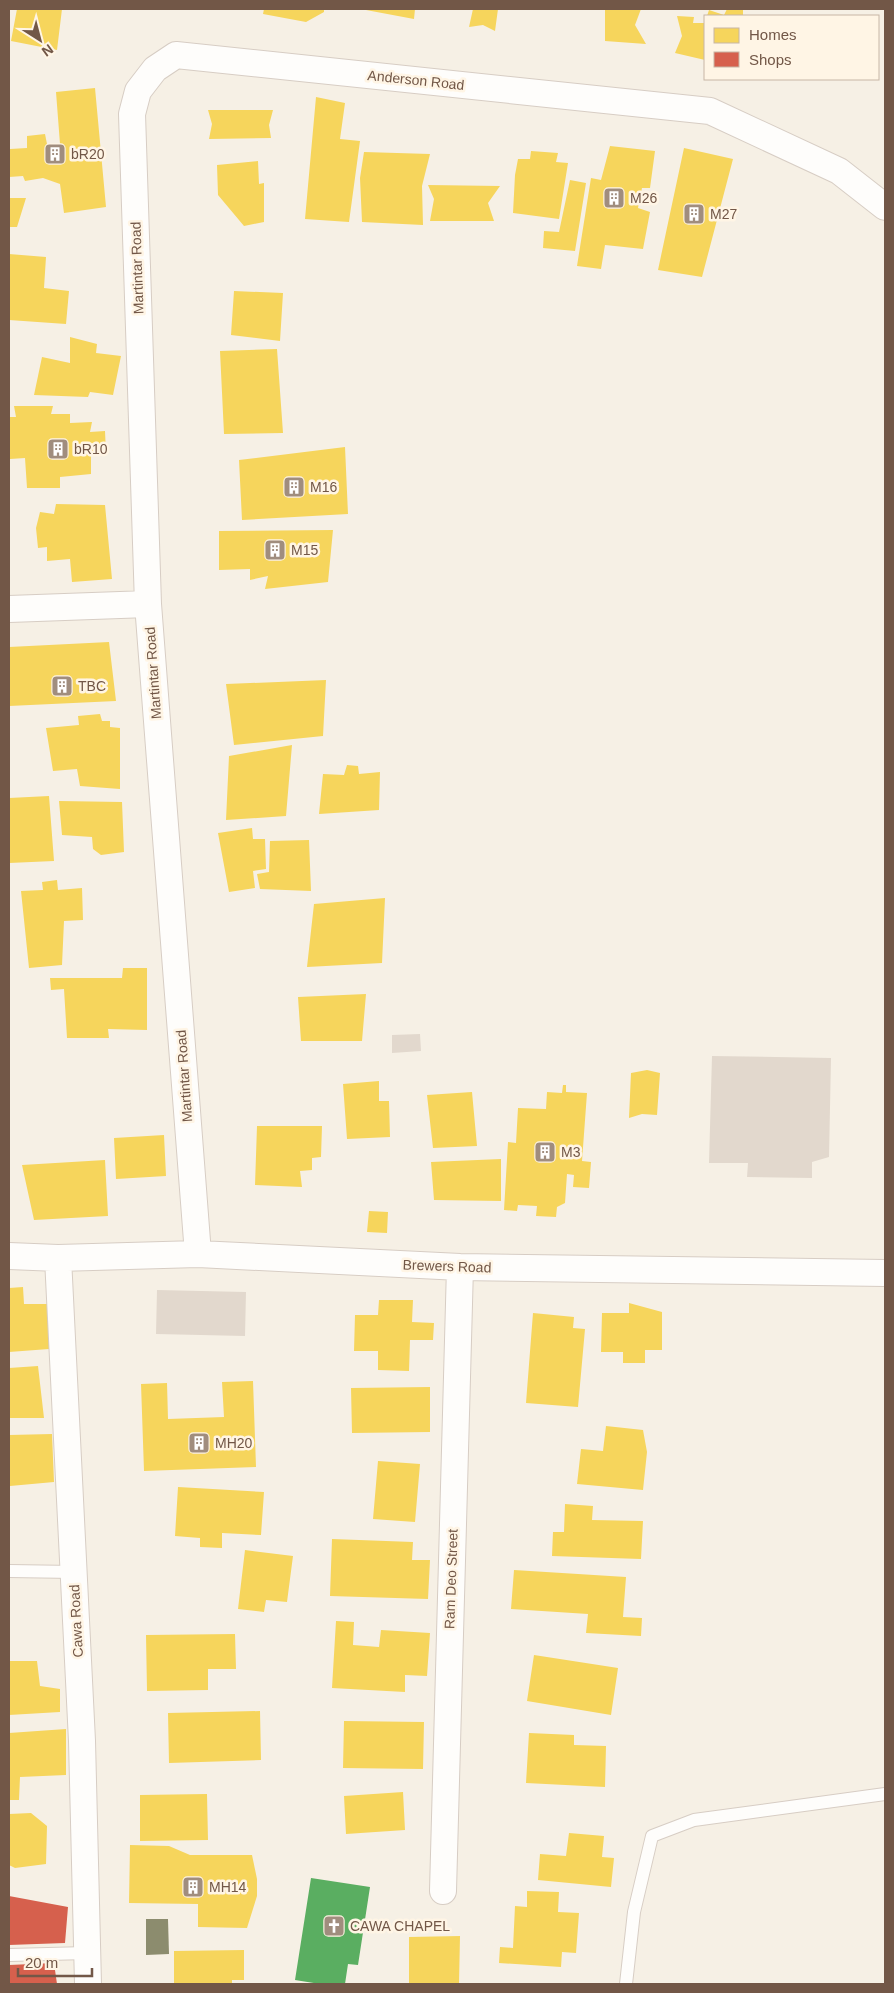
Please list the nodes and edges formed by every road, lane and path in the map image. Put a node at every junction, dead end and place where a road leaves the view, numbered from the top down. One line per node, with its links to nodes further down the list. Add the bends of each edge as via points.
1 (138, 91): 2 (street, Anderson Road, via 155,69 176,55 710,111 839,171); 3 (street, Martintar Road, via 132,114)
2 (885, 207)
3 (148, 604): 4 (street); 5 (street, Martintar Road)
4 (9, 609)
5 (198, 1254): 7 (street, Brewers Road); 8 (street, Brewers Road)
6 (9, 1256): 7 (street, Brewers Road)
7 (58, 1258): 11 (street, Cawa Road)
8 (460, 1267): 9 (street, Brewers Road); 13 (street, Ram Deo Street)
9 (885, 1273)
10 (9, 1571): 11 (lane)
11 (74, 1572): 14 (street, Cawa Road)
12 (885, 1794): 17 (lane, via 694,1820 652,1836 634,1912)
13 (443, 1891)
14 (87, 1953): 15 (lane); 16 (street, Cawa Road)
15 (9, 1955)
16 (88, 1984)
17 (626, 1984)

